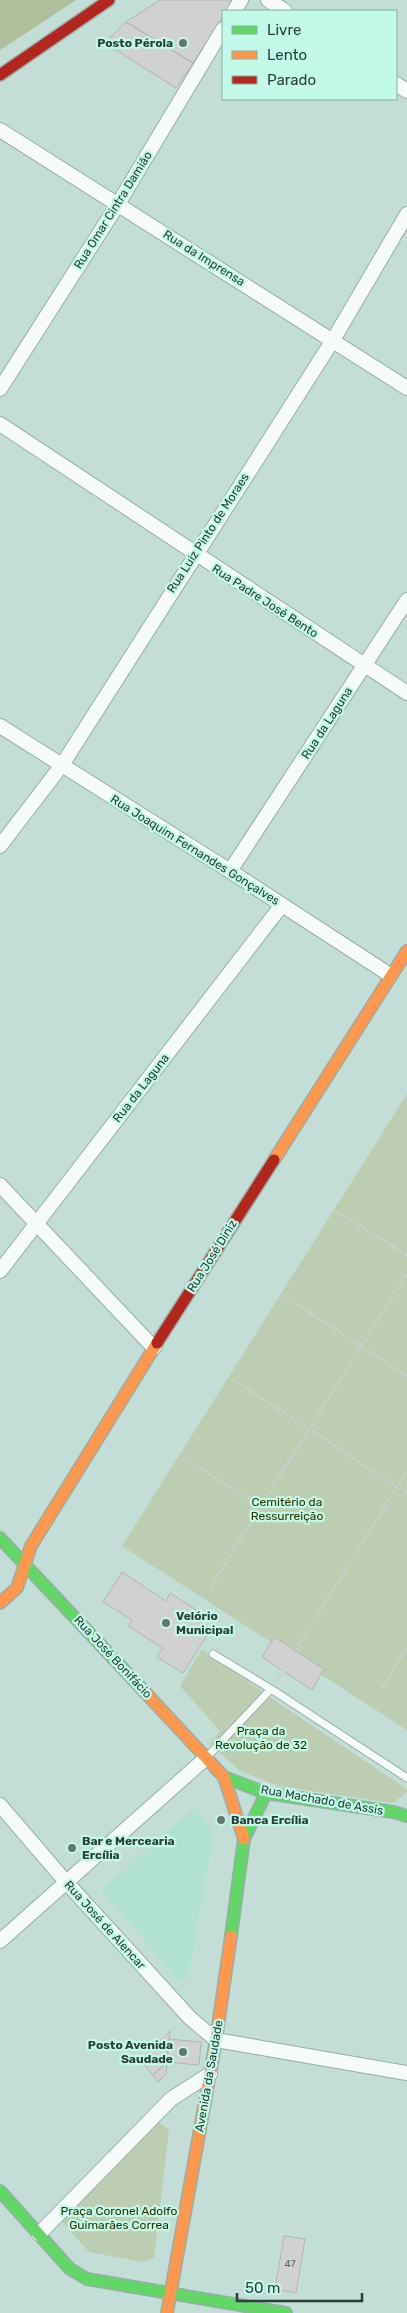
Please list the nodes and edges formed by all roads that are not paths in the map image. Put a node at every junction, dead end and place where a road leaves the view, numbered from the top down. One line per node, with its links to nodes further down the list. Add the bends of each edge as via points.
1 (109, 0): 5 (street)
2 (268, 0): 3 (street)
3 (283, 10)
4 (222, 31): 7 (street, Rua Omar Cintra Damião)
5 (0, 75)
6 (0, 130): 7 (street, Rua da Imprensa)
7 (118, 204): 9 (street, Rua da Imprensa); 11 (street, Rua Omar Cintra Damião)
8 (407, 214): 9 (street, Rua Luiz Pinto de Moraes)
9 (333, 340): 10 (street, Rua da Imprensa); 13 (street, Rua Luiz Pinto de Moraes)
10 (407, 388)
11 (0, 389)
12 (0, 424): 13 (street, Rua Padre José Bento)
13 (195, 554): 15 (street, Rua Padre José Bento); 18 (street, Rua Luiz Pinto de Moraes)
14 (407, 600): 15 (street, Rua da Laguna)
15 (364, 666): 16 (street, Rua Padre José Bento); 20 (street, Rua da Laguna)
16 (407, 693)
17 (0, 726): 18 (street, Rua Joaquim Fernandes Gonçalves)
18 (62, 765): 19 (street, Rua Luiz Pinto de Moraes); 20 (street, Rua Joaquim Fernandes Gonçalves)
19 (0, 846)
20 (230, 871): 21 (street, Rua Joaquim Fernandes Gonçalves)
21 (282, 905): 23 (street, Rua Joaquim Fernandes Gonçalves); 25 (street, Rua da Laguna)
22 (407, 951): 23 (street, Rua José Diniz)
23 (390, 975): 27 (street, Rua José Diniz)
24 (0, 1185): 25 (street)
25 (36, 1223): 26 (street, Rua da Laguna); 27 (street)
26 (0, 1271)
27 (154, 1348): 29 (street, Rua José Diniz, via 31,1546)
28 (0, 1538): 29 (street, Rua José Bonifácio)
29 (24, 1564): 30 (street, Rua José Diniz, via 17,1588); 33 (street, Rua José Bonifácio)
30 (0, 1602)
31 (213, 1654): 32 (lane)
32 (271, 1689): 33 (lane); 34 (lane)
33 (206, 1758): 35 (street, Rua José Bonifácio); 42 (street)
34 (405, 1776)
35 (224, 1777): 36 (street, Rua Machado de Assis); 41 (street, Avenida da Saudade)
36 (266, 1792): 39 (street, Rua Machado de Assis); 41 (street, Avenida da Saudade)
37 (0, 1805): 42 (street, Rua José de Alencar)
38 (407, 1808): 39 (street, Rua Machado de Assis)
39 (392, 1812): 40 (street, Rua Machado de Assis)
40 (407, 1816)
41 (244, 1839): 44 (street, Avenida da Saudade)
42 (66, 1882): 43 (street); 44 (street, Rua José de Alencar, via 190,2018)
43 (0, 1941)
44 (216, 2040): 45 (street); 46 (street, Avenida da Saudade)
45 (407, 2073)
46 (210, 2074): 48 (street, via 171,2099); 49 (street, Avenida da Saudade)
47 (2, 2197): 48 (street)
48 (39, 2234): 49 (street, via 70,2269 87,2279)
49 (170, 2294): 50 (street, Avenida da Saudade); 51 (street)
50 (166, 2313)
51 (286, 2313)

